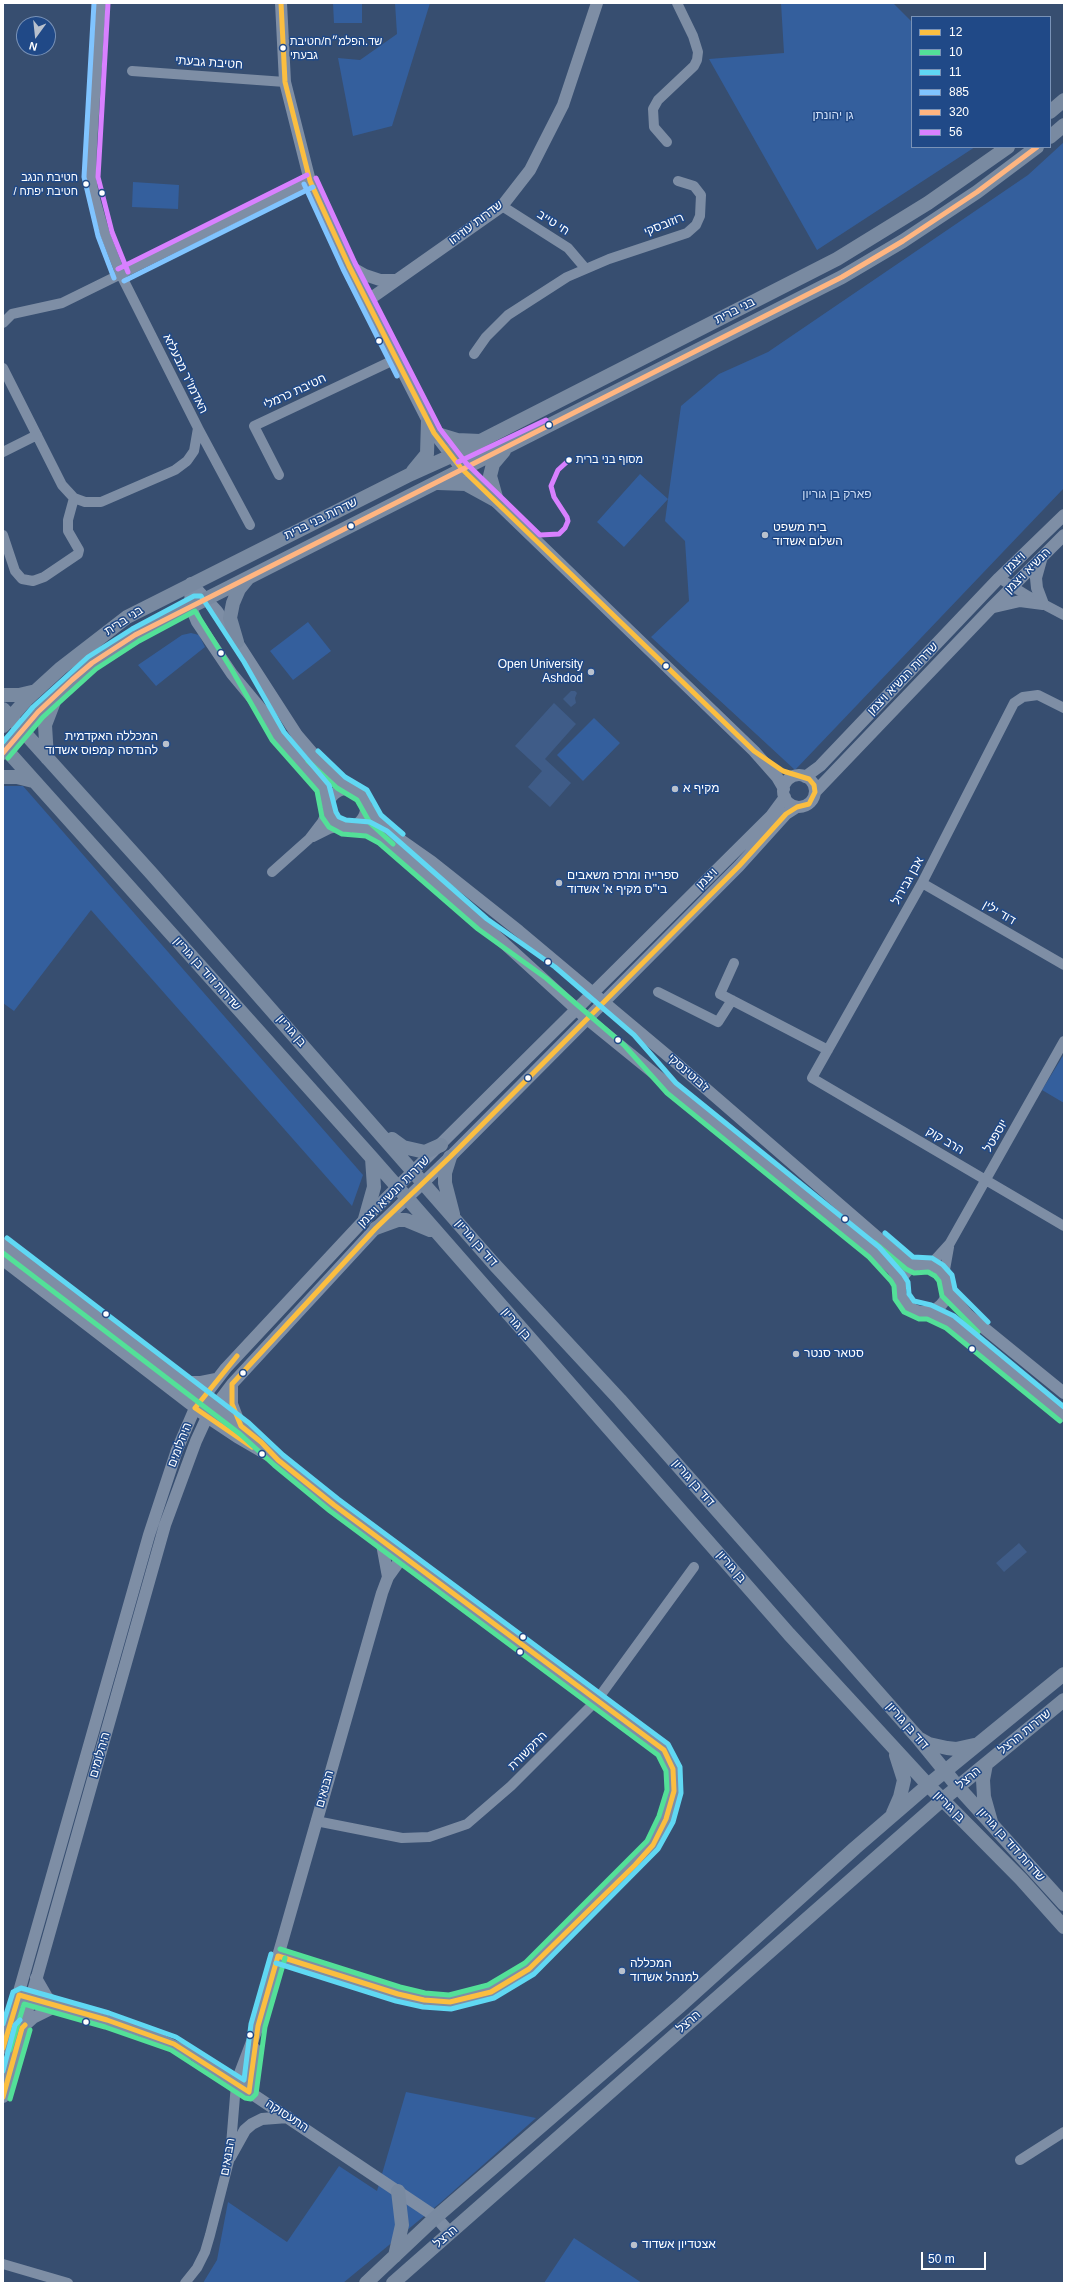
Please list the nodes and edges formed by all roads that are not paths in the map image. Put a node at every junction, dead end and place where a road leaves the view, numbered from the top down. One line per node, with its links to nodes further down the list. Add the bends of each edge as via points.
1 (101, 3): 21 (street, האדמו"ר מבעלזא, via 91,178 105,234)
2 (281, 3): 8 (street)
3 (590, 3): 6 (street, שדרות עוזיהו)
4 (597, 3): 6 (street, שדרות עוזיהו)
5 (677, 3): 13 (street, via 698,52 694,66 658,100 653,109 654,127)
6 (580, 51): 18 (street, שדרות עוזיהו, via 563,105 545,143 530,170)
7 (132, 71): 8 (street, חטיבת גבעתי)
8 (285, 82): 16 (street)
9 (1064, 100): 10 (main road)
10 (1051, 111)
11 (1064, 126): 12 (main road)
12 (1051, 136)
13 (667, 142)
14 (1007, 148): 32 (main road, בני ברית, via 928,203 836,259)
15 (1036, 148): 28 (main road, בני ברית, via 977,192 903,241 842,277)
16 (310, 181): 19 (street); 21 (street)
17 (678, 181): 20 (street, רוזובסקי, via 694,186 700,195 700,216 696,225 687,233)
18 (502, 206): 20 (street, חי טייב, via 568,248); 22 (street, שדרות עוזיהו)
19 (349, 266): 22 (street, via 380,280); 23 (street)
20 (585, 268): 25 (street, רוזובסקי, via 508,315 486,337)
21 (122, 275): 24 (street, via 62,303 12,314); 30 (street, האדמו"ר מבעלזא)
22 (397, 280): 23 (street, שדרות עוזיהו)
23 (367, 301): 26 (street)
24 (3, 323)
25 (474, 354)
26 (396, 359): 29 (street); 38 (street, חטיבת כרמלי, via 254,426)
27 (3, 368): 31 (street)
28 (549, 426): 33 (main road, שדרות בני ברית)
29 (431, 427): 32 (main road, via 457,440); 35 (street); 37 (main road, via 427,454)
30 (198, 428): 40 (street, האדמו"ר מבעלזא, via 194,451 175,470 101,502 85,502); 43 (street)
31 (37, 436): 34 (street); 40 (street, via 62,485)
32 (480, 441): 35 (main road, בני ברית)
33 (507, 447): 36 (main road, שדרות בני ברית); 41 (main road, via 491,468 490,481)
34 (3, 452)
35 (451, 456): 36 (street); 37 (main road, שדרות בני ברית)
36 (461, 468): 39 (main road, שדרות בני ברית); 41 (street)
37 (411, 474): 49 (main road, שדרות בני ברית)
38 (279, 475)
39 (431, 484): 41 (main road, via 466,484); 47 (main road, שדרות בני ברית)
40 (74, 498): 44 (street, via 68,531 79,550 78,554 44,577 33,581 22,579 15,571)
41 (497, 501): 64 (street, via 557,563)
42 (1064, 515): 48 (street, ויצמן)
43 (250, 525)
44 (3, 535)
45 (1064, 535): 46 (street, הנשיא ויצמן)
46 (1041, 559): 50 (street, הנשיא ויצמן); 52 (street, via 1036,578)
47 (250, 575): 51 (main road, שדרות בני ברית); 56 (main road, via 239,588 230,618)
48 (999, 578): 50 (street); 67 (street, שדרות הנשיא ויצמן, via 820,766)
49 (191, 583): 51 (street); 53 (street); 57 (main road, בני ברית, via 127,617 77,654)
50 (1013, 587): 52 (street); 54 (street, הנשיא ויצמן)
51 (205, 598): 53 (main road, שדרות בני ברית); 56 (street, via 217,611)
52 (1043, 604): 54 (street, via 1020,601); 55 (street)
53 (190, 605): 58 (main road, שדרות בני ברית, via 110,650); 72 (street, via 197,622 232,674 262,710 289,751 323,788)
54 (992, 607): 70 (street, שדרות הנשיא ויצמן)
55 (1064, 615)
56 (237, 642): 69 (street, via 302,741 327,770)
57 (36, 691): 59 (main road); 61 (main road, בני ברית)
58 (56, 694): 62 (main road, שדרות בני ברית); 65 (main road, via 45,725)
59 (3, 695)
60 (1064, 708): 78 (street, אבן גבירול, via 1038,695 1023,697 1014,703)
61 (5, 718): 62 (main road)
62 (21, 730): 63 (main road, שדרות בני ברית); 65 (main road)
63 (4, 749): 68 (main road, שדרות דוד בן גוריון)
64 (754, 751): 67 (street); 71 (street, via 777,777)
65 (47, 758): 90 (main road, בן גוריון)
66 (3, 777): 68 (main road)
67 (800, 777): 70 (street, via 814,785); 71 (street, via 788,781)
68 (33, 781): 93 (main road, שדרות דוד בן גוריון)
69 (350, 789): 72 (street, via 342,789 335,793); 73 (street, via 362,795)
70 (815, 792): 74 (street, via 809,804)
71 (784, 793): 74 (street, via 790,803); 82 (street, ויצמן, via 771,816)
72 (328, 807): 75 (street, via 332,820); 76 (street, via 322,822)
73 (367, 807): 75 (street, via 363,819); 82 (street, ז'בוטינסקי, via 379,824 437,866)
74 (797, 807): 84 (street, שדרות הנשיא ויצמן, via 780,819 739,866)
75 (347, 827): 76 (street, via 320,832); 85 (street, ז'בוטינסקי, via 368,829 383,838 483,924)
76 (309, 839): 77 (street)
77 (272, 872)
78 (922, 883): 80 (street, דוד ילין); 88 (street, אבן גבירול)
79 (734, 962): 83 (street, via 720,994)
80 (1064, 965)
81 (658, 992): 83 (street, via 718,1022)
82 (593, 993): 84 (street, ז'בוטינסקי); 85 (street, שדרות הנשיא ויצמן)
83 (732, 1000): 88 (street)
84 (603, 1001): 86 (street, שדרות הנשיא ויצמן); 108 (street, ז'בוטינסקי, via 898,1255)
85 (576, 1010): 86 (street, ז'בוטינסקי); 91 (street, שדרות הנשיא ויצמן)
86 (586, 1018): 92 (street, שדרות הנשיא ויצמן); 110 (street, ז'בוטינסקי, via 874,1252 893,1270)
87 (1064, 1041): 95 (street, יוספטל)
88 (828, 1050): 89 (street, אבן גבירול)
89 (812, 1078): 95 (street, הרב קוק)
90 (379, 1131): 91 (main road, via 403,1147 414,1150 424,1152); 94 (main road)
91 (441, 1146): 94 (street, שדרות הנשיא ויצמן)
92 (450, 1157): 96 (street, שדרות הנשיא ויצמן); 99 (main road, via 445,1183)
93 (372, 1158): 97 (main road, שדרות דוד בן גוריון); 100 (main road, via 374,1187)
94 (414, 1171): 96 (main road); 97 (street, שדרות הנשיא ויצמן)
95 (986, 1180): 101 (street, הרב קוק); 104 (street, יוספטל)
96 (424, 1182): 98 (street, שדרות הנשיא ויצמן); 99 (main road, דוד בן גוריון)
97 (396, 1187): 98 (main road, שדרות דוד בן גוריון); 100 (street, שדרות הנשיא ויצמן)
98 (406, 1199): 102 (street, שדרות הנשיא ויצמן); 103 (main road, בן גוריון)
99 (454, 1218): 130 (main road, דוד בן גוריון, via 620,1400)
100 (366, 1219): 113 (street, שדרות הנשיא ויצמן)
101 (1064, 1226)
102 (376, 1228): 103 (main road, via 398,1220 406,1220); 115 (street, שדרות הנשיא ויצמן)
103 (435, 1232): 132 (main road, בן גוריון, via 789,1634)
104 (950, 1243): 107 (street, יוספטל); 109 (street, יוספטל)
105 (3, 1244): 114 (street)
106 (3, 1260): 118 (street)
107 (930, 1265): 108 (street); 109 (street)
108 (915, 1266): 110 (street, via 905,1274)
109 (944, 1275): 111 (street)
110 (900, 1284): 112 (street, via 906,1304 917,1311)
111 (948, 1292): 112 (street, via 941,1305); 116 (street, via 968,1314)
112 (929, 1312): 120 (street, via 944,1318 964,1332)
113 (216, 1379): 114 (street); 117 (street, שדרות הנשיא ויצמן)
114 (183, 1382): 117 (street)
115 (232, 1384): 119 (street, שדרות הנשיא ויצמן); 121 (street, via 232,1404)
116 (1064, 1393)
117 (202, 1398): 118 (street, היהלומים); 119 (street)
118 (195, 1408): 119 (street); 145 (street, היהלומים, via 180,1443 149,1535)
119 (211, 1412): 121 (street); 122 (street, via 246,1443); 144 (street, היהלומים, via 196,1440 165,1525)
120 (1064, 1416)
121 (241, 1426): 122 (street)
122 (278, 1460): 123 (street)
123 (381, 1539): 124 (street); 126 (street)
124 (403, 1556): 126 (street, הבנאים); 128 (street)
125 (694, 1567): 128 (street, התקשורת)
126 (388, 1577): 139 (street, הבנאים)
127 (1064, 1674): 131 (main road)
128 (597, 1700): 139 (street, התקשורת, via 511,1786 466,1824 429,1837 402,1838); 143 (street, via 664,1750 673,1769 674,1791 666,1819 653,1845 529,1970 491,1992 450,2002 398,1994)
129 (1064, 1700): 133 (main road, שדרות הרצל)
130 (918, 1738): 131 (main road, via 936,1747 956,1749); 134 (main road, דוד בן גוריון)
131 (977, 1744): 134 (main road)
132 (893, 1747): 135 (main road, בן גוריון); 138 (main road, via 904,1780 900,1797)
133 (986, 1764): 136 (main road, הרצל); 140 (main road, via 983,1780 984,1797)
134 (944, 1772): 135 (main road, הרצל); 136 (main road, דוד בן גוריון)
135 (928, 1785): 137 (main road, בן גוריון); 138 (main road, הרצל)
136 (958, 1787): 137 (main road, הרצל); 140 (main road, שדרות דוד בן גוריון)
137 (942, 1800): 142 (main road, בן גוריון, via 1021,1879); 160 (main road, הרצל)
138 (890, 1817): 159 (main road, הרצל, via 659,2025)
139 (316, 1821): 143 (street, הבנאים)
140 (992, 1825): 141 (main road, שדרות דוד בן גוריון)
141 (1064, 1904)
142 (1064, 1927)
143 (278, 1956): 148 (street, הבנאים)
144 (36, 1978): 146 (street, היהלומים); 147 (street, via 47,1997)
145 (19, 1995): 146 (street, התעסוקה); 150 (street, היהלומים)
146 (30, 1998): 147 (street, התעסוקה); 149 (street, היהלומים)
147 (57, 2006): 149 (street, via 33,2018); 151 (street, התעסוקה, via 174,2044)
148 (258, 2026): 151 (street, הבנאים); 152 (street, הבנאים)
149 (22, 2028): 153 (street, היהלומים)
150 (3, 2048)
151 (236, 2084): 152 (street, התעסוקה); 156 (street, הבנאים)
152 (249, 2092): 154 (street, התעסוקה)
153 (3, 2097)
154 (288, 2117): 156 (street, via 262,2119 252,2124 245,2130); 158 (street, התעסוקה)
155 (1064, 2132): 157 (street)
156 (230, 2157): 164 (street, הבנאים, via 205,2252 198,2268)
157 (1020, 2160)
158 (398, 2191): 159 (street, התעסוקה); 161 (main road, via 402,2225)
159 (436, 2218): 160 (street, התעסוקה); 161 (main road, הרצל)
160 (450, 2233): 166 (main road, הרצל)
161 (395, 2257): 165 (main road, הרצל)
162 (3, 2264): 163 (street)
163 (68, 2283)
164 (185, 2283)
165 (366, 2283)
166 (393, 2283)

